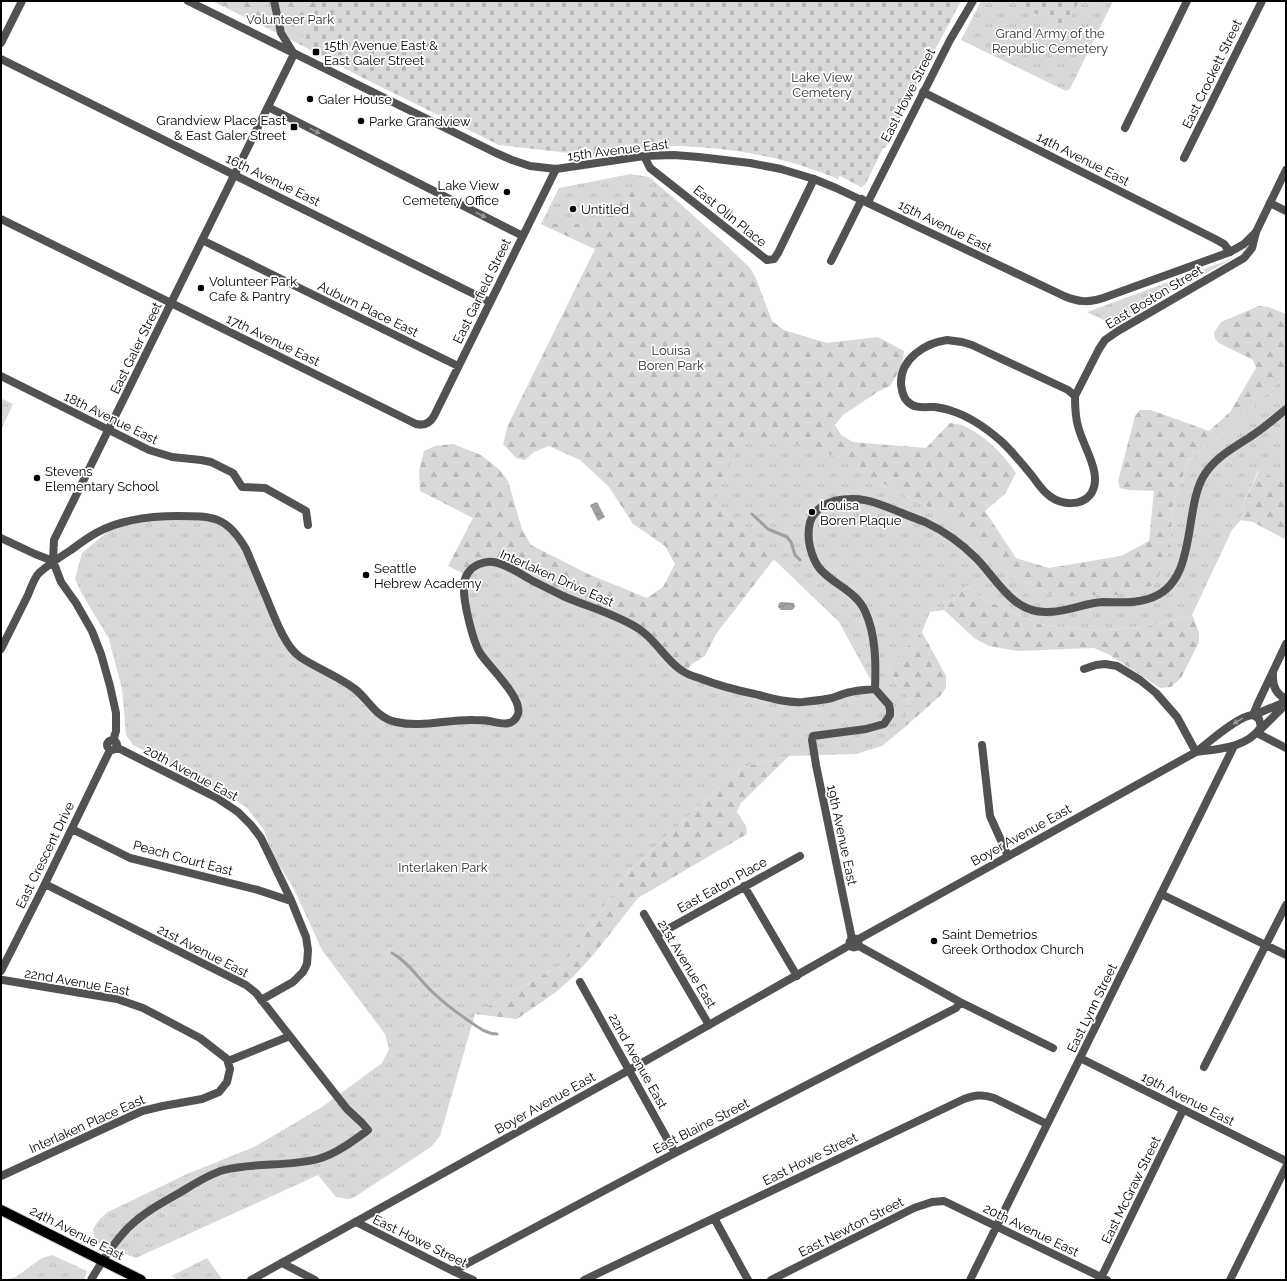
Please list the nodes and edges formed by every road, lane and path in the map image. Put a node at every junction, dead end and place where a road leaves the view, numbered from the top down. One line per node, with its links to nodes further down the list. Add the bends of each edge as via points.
1 (22, 1): 7 (street)
2 (188, 1): 8 (street, 15th Avenue East)
3 (274, 1): 8 (street, via 282,33)
4 (973, 1): 10 (street, East Howe Street)
5 (1188, 1): 12 (street)
6 (1262, 1): 14 (street, East Crockett Street)
7 (1, 44)
8 (294, 54): 11 (street, East Galer Street); 15 (street, 15th Avenue East, via 512,160 530,166)
9 (1, 59): 17 (street, 16th Avenue East)
10 (923, 92): 19 (street, East Howe Street); 26 (street, 14th Avenue East, via 1215,239 1224,244)
11 (268, 107): 17 (street, East Galer Street); 24 (street, one-way to 24)
12 (1125, 128)
13 (644, 156): 15 (street, 15th Avenue East); 18 (street, 15th Avenue East, via 674,155 750,163); 18 (street, East Olin Place, via 650,168 767,260 774,259 778,253)
14 (1184, 158)
15 (556, 169): 24 (street, East Garfield Street)
16 (1286, 170): 20 (street, East Boston Street)
17 (234, 174): 25 (street, East Galer Street); 28 (street, 16th Avenue East)
18 (814, 179): 19 (street, 15th Avenue East)
19 (865, 201): 27 (street, East Howe Street); 29 (street, 15th Avenue East, via 1064,296)
20 (1270, 203): 21 (street); 23 (street, East Boston Street)
21 (1286, 211)
22 (1, 219): 30 (street, 17th Avenue East)
23 (1256, 232): 26 (street, East Boston Street, via 1244,244); 33 (street, East Boston Street, via 1252,248 1244,258 1105,340)
24 (523, 236): 28 (street, East Garfield Street)
25 (202, 240): 30 (street, East Galer Street); 31 (street, Auburn Place East)
26 (1230, 252): 29 (street, East Boston Street, via 1103,298)
27 (831, 261)
28 (490, 302): 31 (street, East Garfield Street)
29 (1083, 302)
30 (171, 303): 35 (street, 17th Avenue East, via 416,424); 36 (street, East Galer Street)
31 (458, 366): 35 (street, East Garfield Street)
32 (1, 376): 36 (street, 18th Avenue East)
33 (1075, 396): 33 (street, via 1068,390 972,345 953,340 937,342 923,348 909,360 901,379 903,396 911,404 921,408 951,410 977,423 1010,450 1047,494 1068,503 1074,503 1090,495 1094,485 1093,468 1078,427)
34 (1286, 409): 44 (street, via 1268,425 1212,464 1198,489 1188,542 1177,574 1163,592 1146,600 1103,602 1060,611 1031,610 1011,598 976,558 956,541 925,522 876,502 860,499 840,500 823,505 810,522 810,547 820,569 858,598 865,609 874,642)
35 (429, 423)
36 (108, 431): 37 (street, 18th Avenue East, via 160,454 211,462 226,469 233,473 242,487 265,488 306,511); 39 (street, East Galer Street, via 54,540)
37 (308, 525)
38 (1, 538): 39 (street)
39 (54, 561): 41 (street, via 38,575); 44 (street, Interlaken Drive East, via 96,533 117,524 158,516 201,515 214,518 233,531 246,549 273,616 294,652 300,658 354,688 381,716 406,724 456,720 502,724 509,723 518,715 519,708 512,693 479,651 465,598 466,575 481,563 492,562 504,565 551,590 638,628 684,672 719,686 800,702); 51 (street, East Crescent Drive, via 61,582 92,631 100,654 116,713)
40 (1286, 644): 42 (street)
41 (1, 649)
42 (1274, 668): 45 (street, via 1275,689); 47 (street)
43 (1084, 669): 54 (street, via 1105,664 1117,666 1140,680 1156,693 1177,717)
44 (875, 689): 65 (street, 19th Avenue East, via 889,705 890,715 884,724 813,736 812,740)
45 (1286, 699)
46 (1286, 703): 47 (street); 49 (street)
47 (1253, 715): 48 (street, Boyer Avenue East, one-way to 48, via 1246,716); 49 (street, via 1261,723)
48 (1224, 731): 52 (street, via 1224,742); 54 (street, Boyer Avenue East)
49 (1257, 732): 52 (street); 53 (street)
50 (982, 745): 57 (street, via 990,816)
51 (113, 746): 55 (street, East Crescent Drive); 61 (street, 20th Avenue East, via 217,798 238,812 261,838)
52 (1233, 746): 54 (street, Boyer Avenue East); 60 (street, East Lynn Street)
53 (1286, 748)
54 (1196, 752): 57 (street, Boyer Avenue East)
55 (72, 828): 58 (street, East Crescent Drive); 61 (street, Peach Court East, via 130,858 258,890)
56 (800, 856): 59 (street, East Eaton Place)
57 (1008, 856): 65 (street, Boyer Avenue East)
58 (45, 884): 69 (street, East Crescent Drive); 71 (street, 21st Avenue East, via 246,985)
59 (744, 886): 64 (street, East Eaton Place); 68 (street)
60 (1162, 894): 66 (street); 76 (street, East Lynn Street)
61 (291, 901): 71 (street, via 306,937 307,964 293,982)
62 (1286, 905): 66 (street)
63 (644, 914): 64 (street, 21st Avenue East)
64 (657, 935): 73 (street, 21st Avenue East)
65 (854, 942): 68 (street, Boyer Avenue East); 72 (street)
66 (1266, 944): 67 (street); 78 (street)
67 (1286, 955)
68 (797, 976): 73 (street, Boyer Avenue East)
69 (1, 977): 77 (street, 22nd Avenue East, via 116,999 143,1008 200,1038)
70 (580, 982): 79 (street, 22nd Avenue East)
71 (261, 1000): 74 (street, 21st Avenue East)
72 (960, 1002): 75 (street); 82 (street, East Blaine Street, via 956,1008)
73 (709, 1025): 79 (street, Boyer Avenue East)
74 (290, 1036): 77 (street); 91 (street, 21st Avenue East, via 347,1109 368,1130 333,1153 316,1159 224,1170 213,1174 166,1200 134,1222 112,1246)
75 (1053, 1048)
76 (1080, 1058): 80 (street, 19th Avenue East); 81 (street, East Lynn Street)
77 (228, 1061): 85 (street, Interlaken Place East, via 230,1069 227,1082 219,1092 202,1099 142,1111)
78 (1204, 1067)
79 (630, 1070): 82 (street, 22nd Avenue East); 89 (street, Boyer Avenue East)
80 (1183, 1110): 83 (street, 19th Avenue East); 94 (street, East McGraw Street)
81 (1047, 1124): 88 (street, East Howe Street, via 994,1098 975,1095); 90 (street, East Lynn Street)
82 (675, 1153): 93 (street, East Blaine Street)
83 (1286, 1161)
84 (1286, 1167): 104 (street)
85 (1, 1176)
86 (944, 1202): 90 (street, 20th Avenue East); 102 (street, East Newton Street, via 932,1202 914,1208)
87 (1, 1210): 91 (main road, 24th Avenue East)
88 (714, 1218): 100 (street, East Howe Street); 101 (street)
89 (356, 1222): 92 (street, Boyer Avenue East); 93 (street, East Howe Street)
90 (997, 1227): 94 (street, 20th Avenue East); 103 (street, East Lynn Street)
91 (103, 1261): 95 (street); 96 (main road, 24th Avenue East)
92 (282, 1263): 97 (street, Boyer Avenue East); 98 (street)
93 (453, 1271): 99 (street, East Howe Street)
94 (1103, 1279)
95 (92, 1280)
96 (141, 1280)
97 (251, 1280)
98 (315, 1280)
99 (473, 1280)
100 (584, 1280)
101 (748, 1280)
102 (771, 1280)
103 (970, 1280)
104 (1230, 1280)

